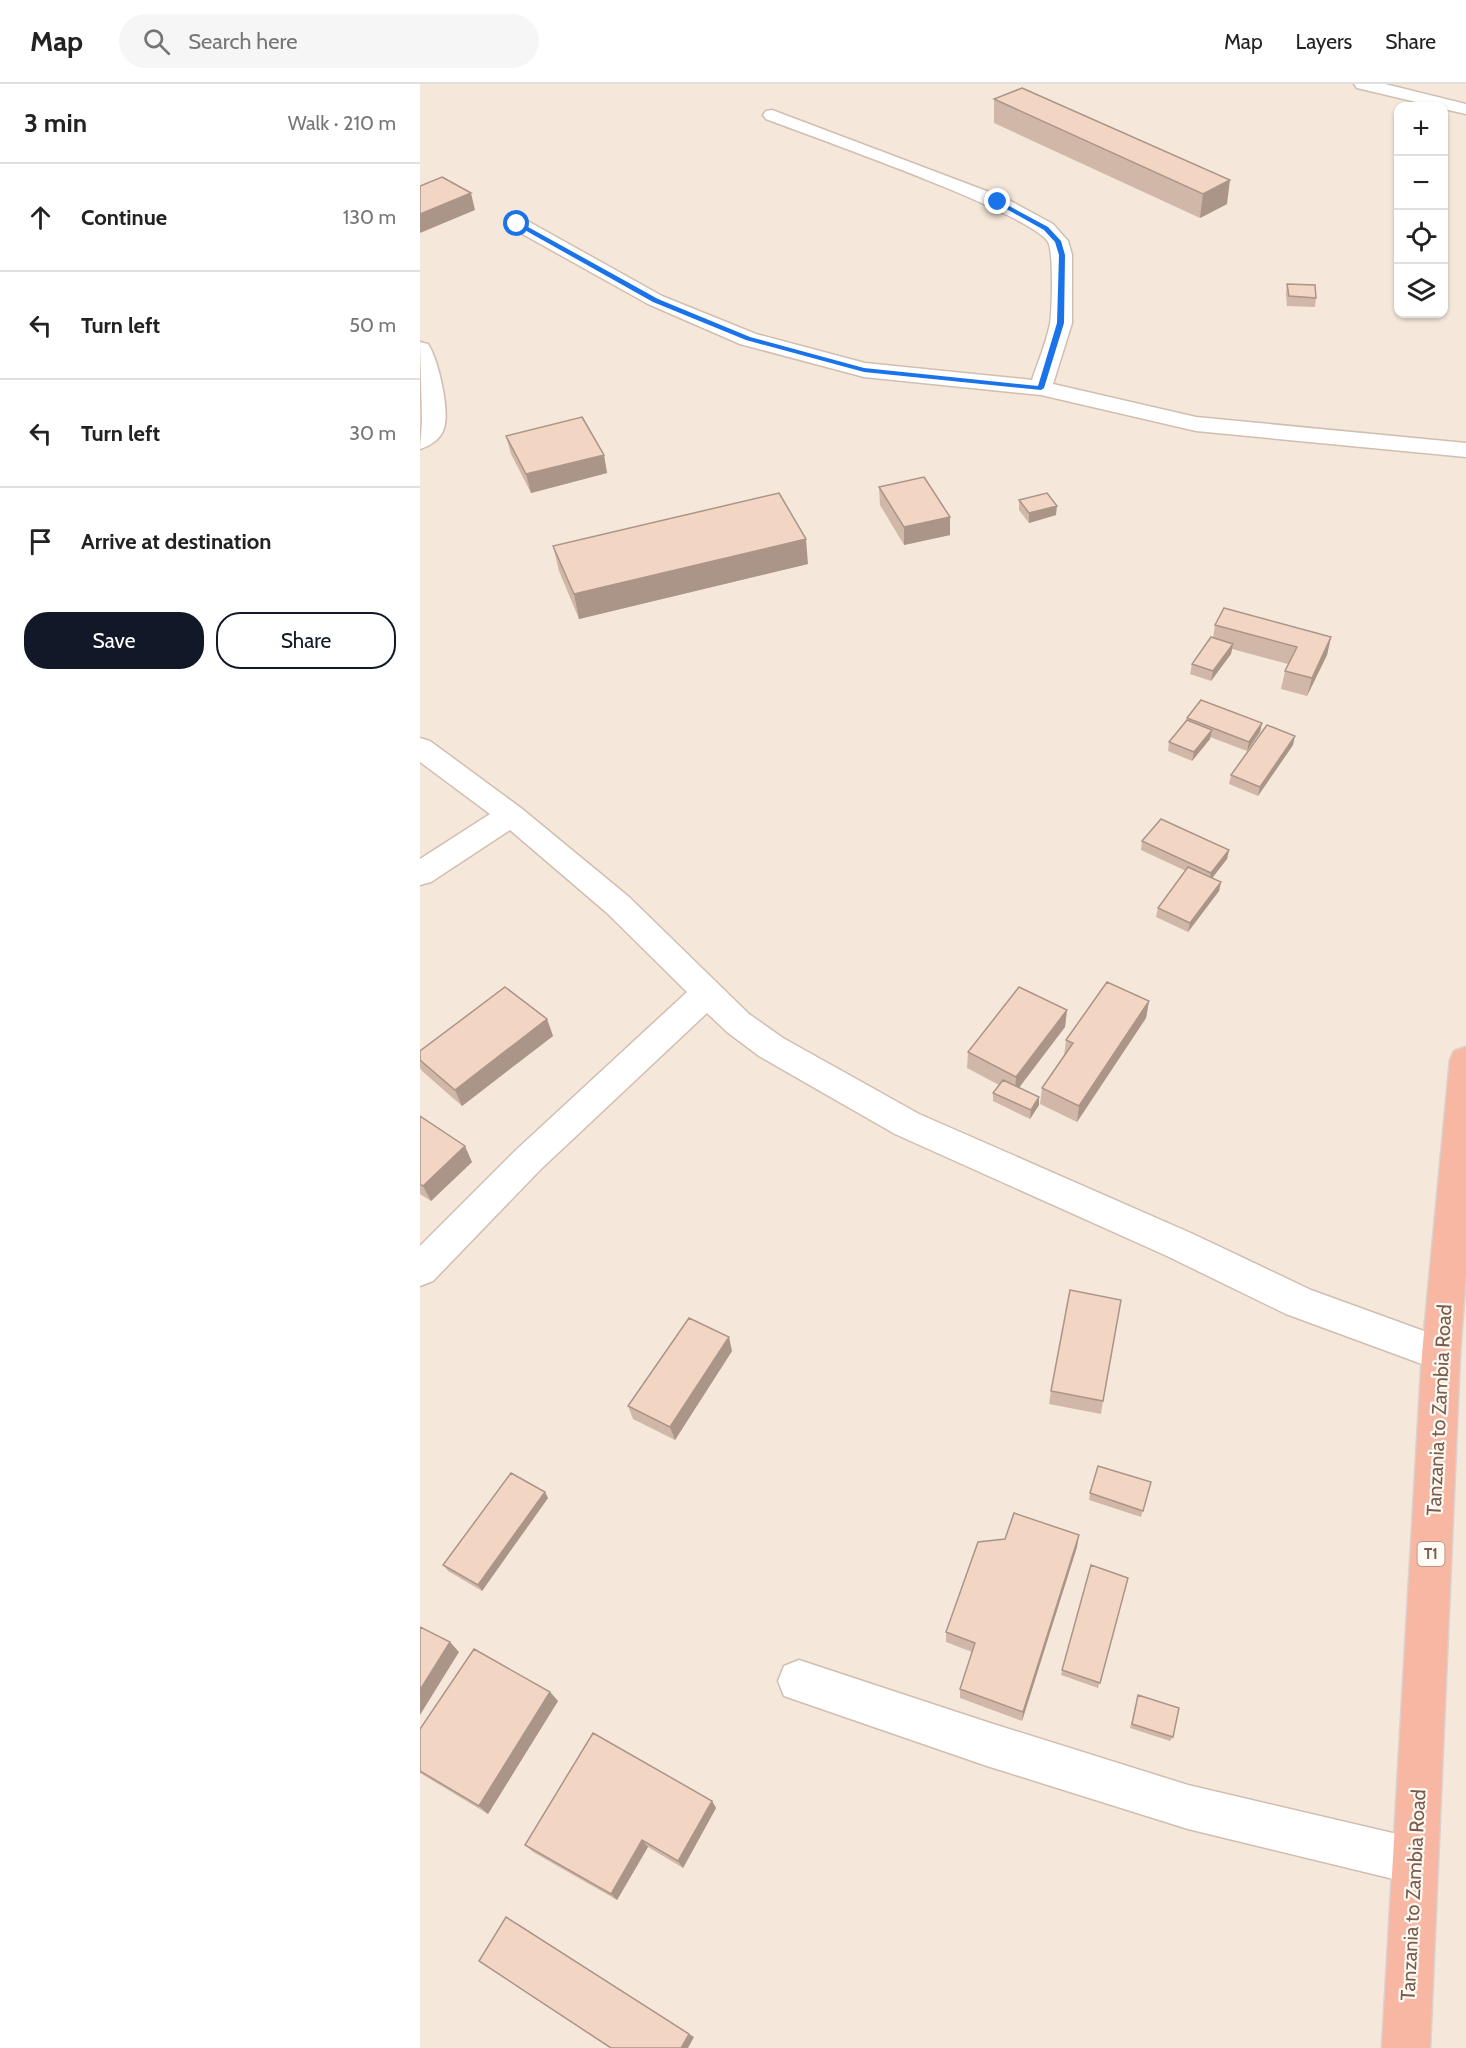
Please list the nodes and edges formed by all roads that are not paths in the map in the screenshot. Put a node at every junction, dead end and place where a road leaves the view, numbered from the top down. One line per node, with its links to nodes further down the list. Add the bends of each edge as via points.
1 (1363, 84): 2 (street)
2 (1466, 109)
3 (772, 115): 6 (street, via 998,202 1046,228 1058,241 1062,255 1061,323)
4 (517, 224): 6 (street, via 655,300 748,339 864,370)
5 (420, 349): 7 (street, via 433,428)
6 (1041, 388): 8 (street, via 1196,424)
7 (420, 441)
8 (1466, 450)
9 (420, 748): 10 (street)
10 (511, 815): 11 (street); 12 (street, via 618,905)
11 (420, 874)
12 (707, 993): 15 (street, via 528,1160); 16 (street, via 763,1042 907,1124 1299,1302)
13 (1466, 1060): 14 (highway, Tanzania to Zambia Road / T1)
14 (1460, 1197): 16 (highway, Tanzania to Zambia Road / T1)
15 (420, 1270)
16 (1441, 1354): 18 (highway, Tanzania to Zambia Road / T1)
17 (799, 1681): 18 (street, via 1188,1807)
18 (1414, 1861): 19 (highway, Tanzania to Zambia Road / T1)
19 (1406, 2048)

